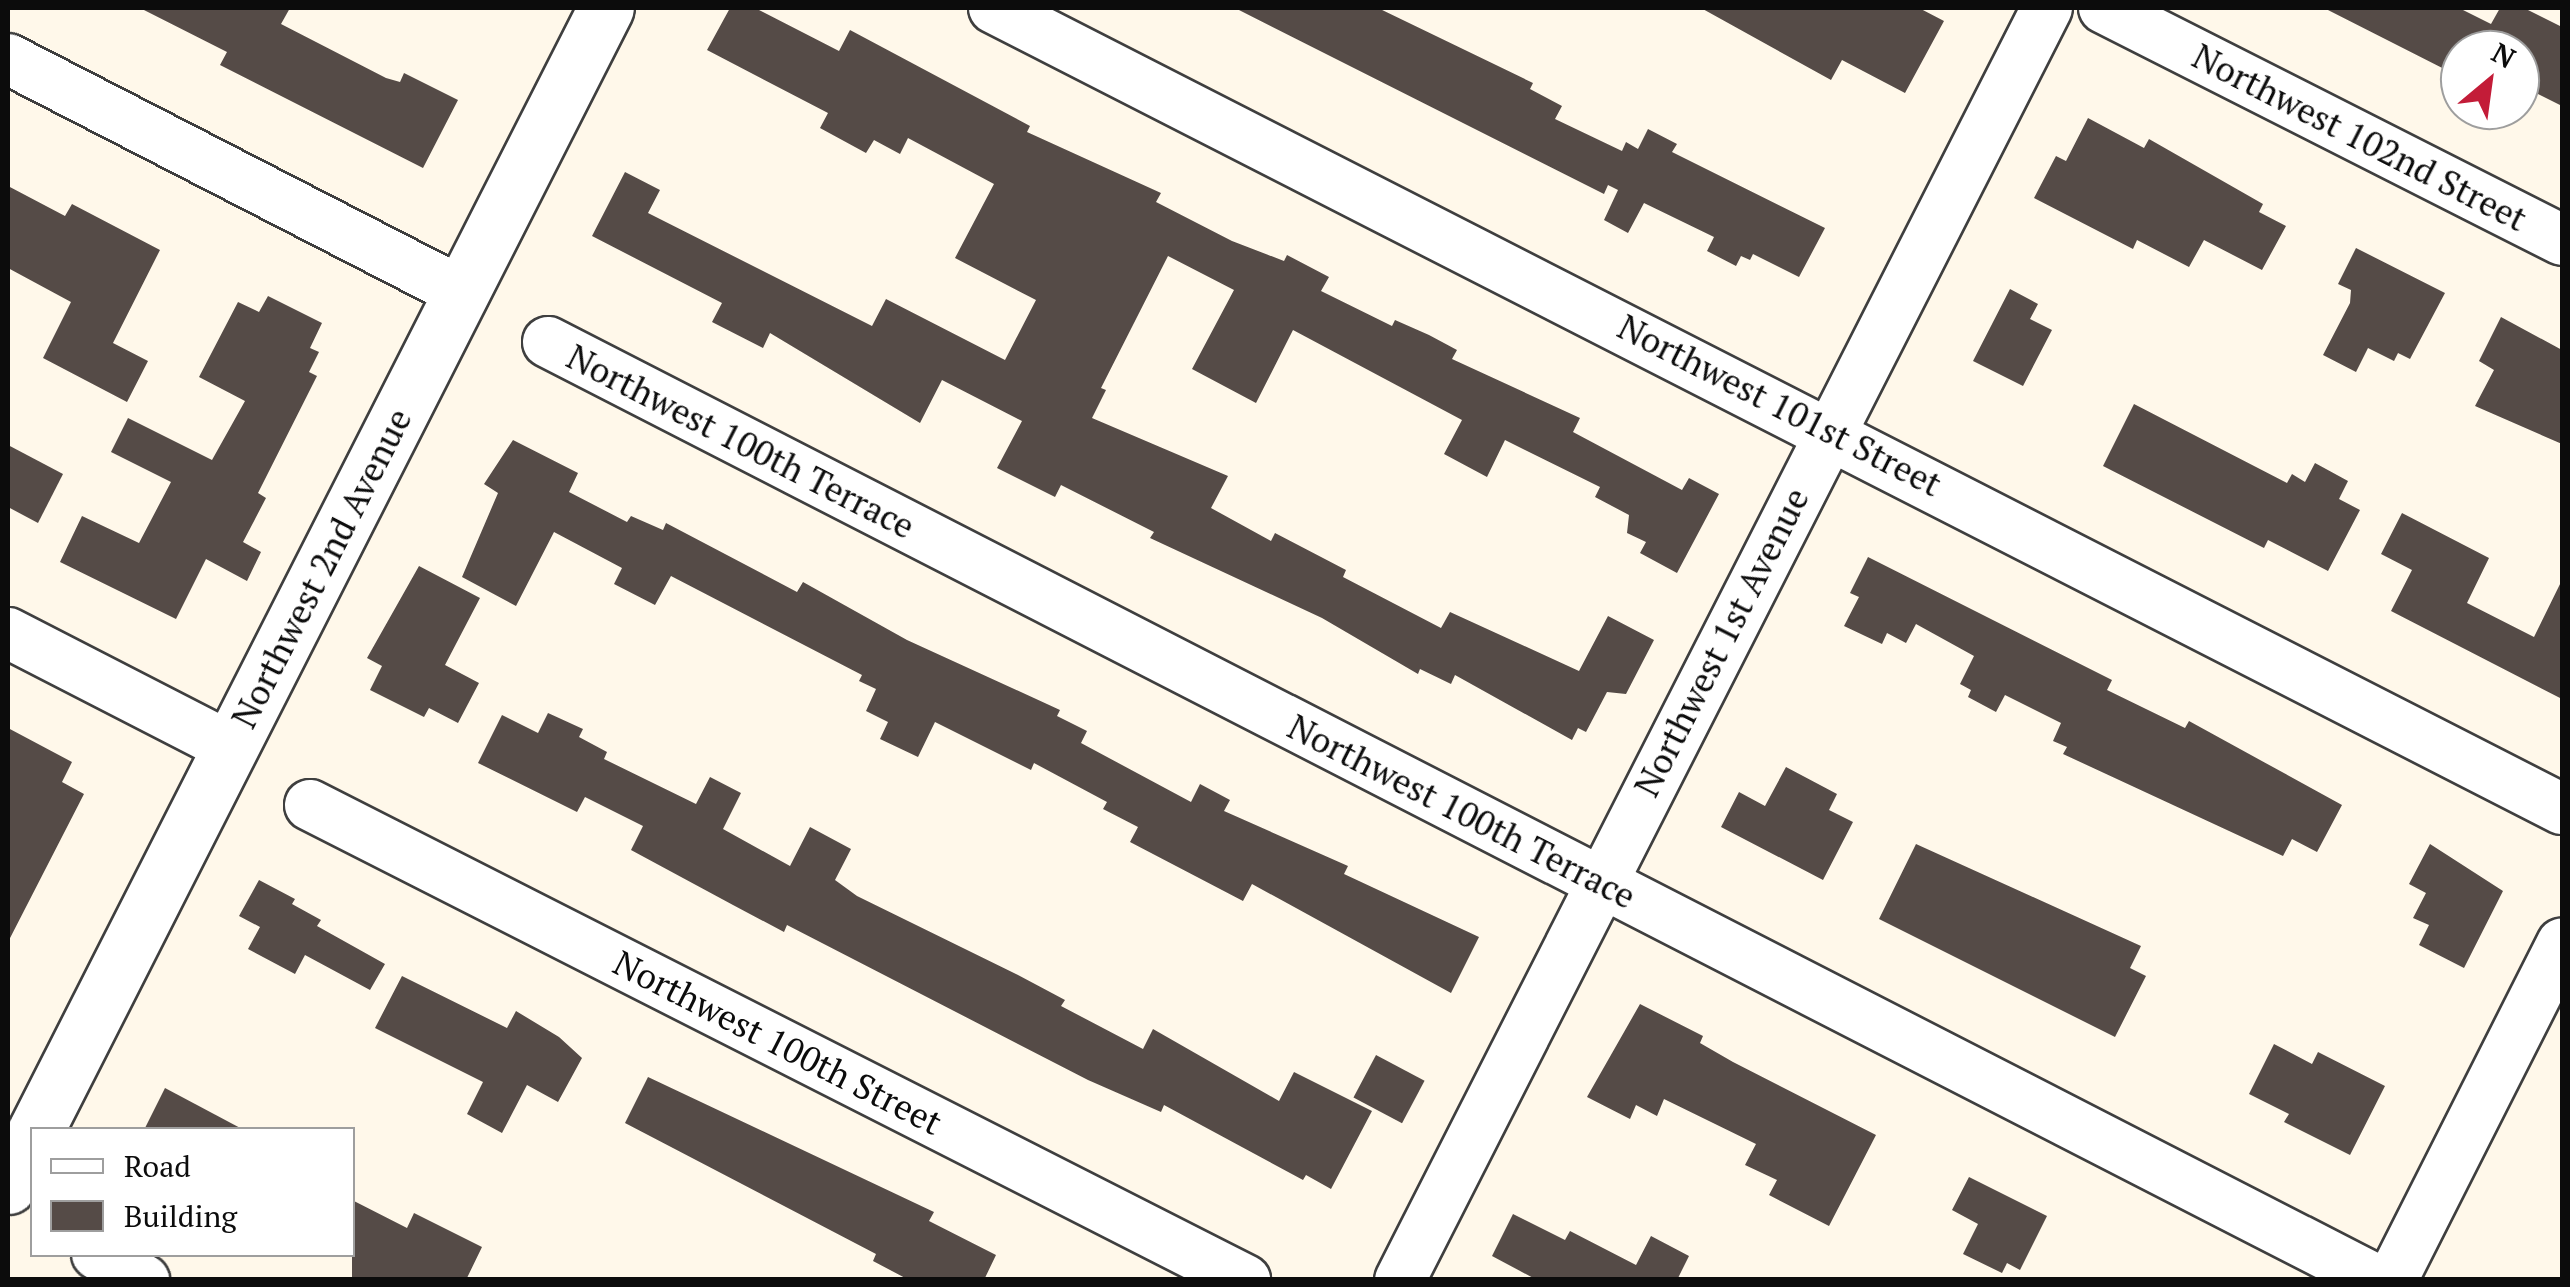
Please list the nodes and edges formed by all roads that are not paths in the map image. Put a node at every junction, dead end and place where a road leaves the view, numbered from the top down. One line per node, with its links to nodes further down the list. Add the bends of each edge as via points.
1 (606, 8): 7 (street, Northwest 2nd Avenue)
2 (994, 8): 9 (street, Northwest 101st Street)
3 (2047, 8): 9 (street, Northwest 1st Avenue)
4 (2104, 8): 6 (street, Northwest 102nd Street)
5 (8, 59): 7 (street)
6 (2562, 240)
7 (461, 292): 11 (street, Northwest 2nd Avenue)
8 (548, 342): 14 (street, Northwest 100th Terrace)
9 (1830, 430): 13 (street, Northwest 101st Street); 14 (street, Northwest 1st Avenue)
10 (8, 633): 11 (street)
11 (230, 748): 17 (street, Northwest 2nd Avenue)
12 (310, 806): 22 (street, Northwest 100th Street)
13 (2562, 809)
14 (1598, 882): 23 (street, Northwest 1st Avenue); 24 (street, Northwest 100th Terrace)
15 (2562, 943): 16 (street)
16 (2544, 1026): 25 (street)
17 (38, 1127)
18 (30, 1141): 19 (street)
19 (8, 1186)
20 (102, 1257): 21 (street)
21 (144, 1280)
22 (1245, 1280)
23 (1400, 1280)
24 (2376, 1280)
25 (2392, 1280)

